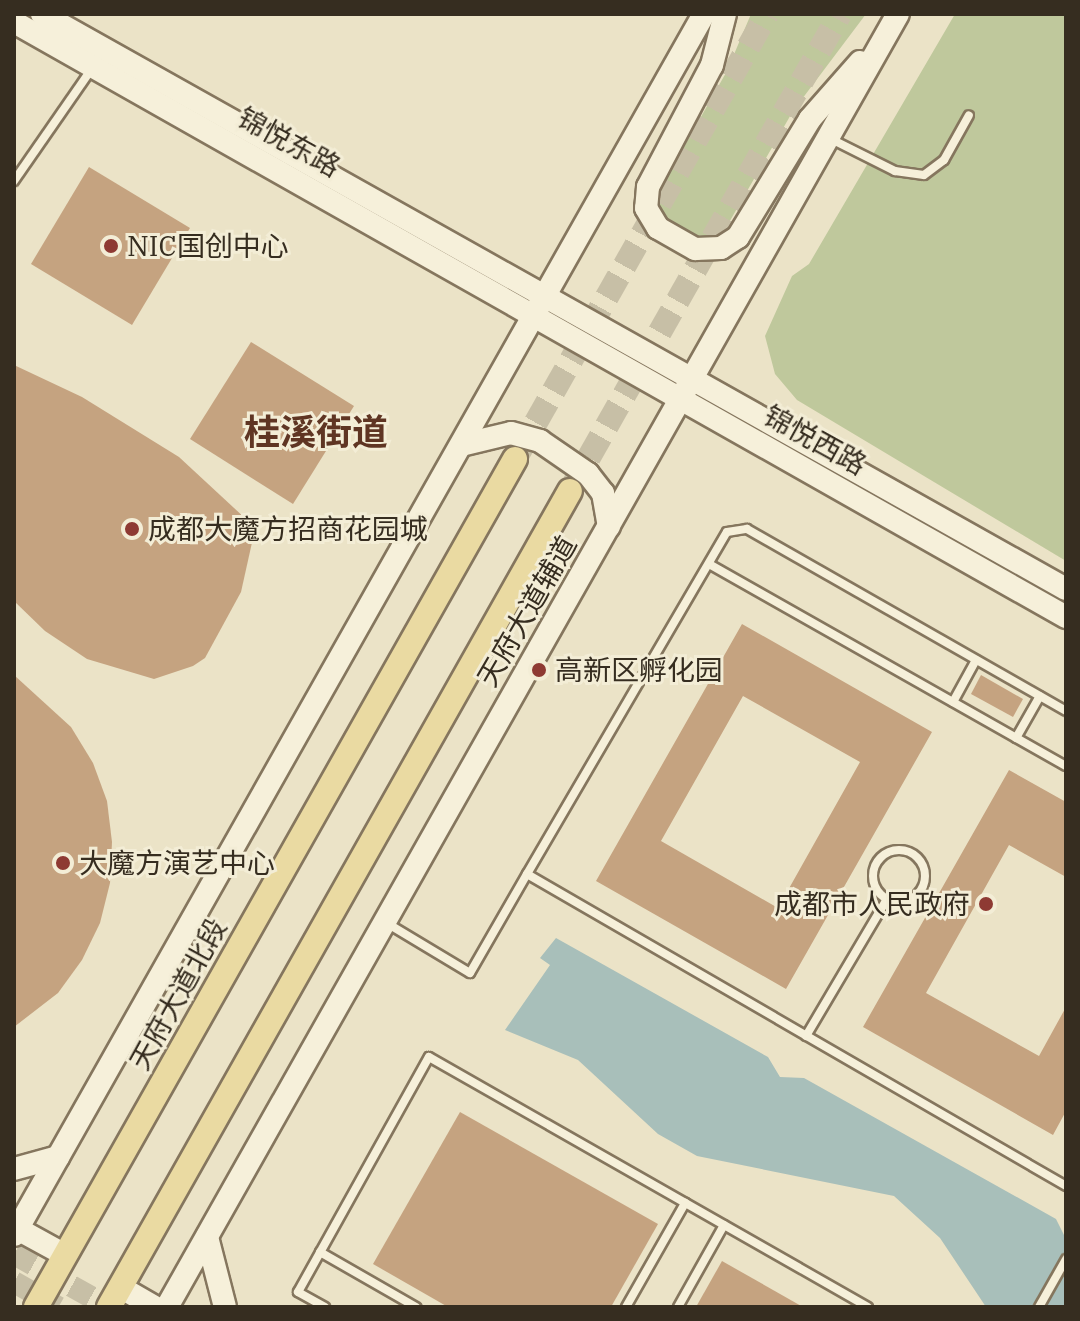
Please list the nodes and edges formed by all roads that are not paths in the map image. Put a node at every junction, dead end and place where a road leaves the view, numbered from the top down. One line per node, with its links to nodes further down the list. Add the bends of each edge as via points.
1 (704, 14): 10 (street)
2 (725, 14): 4 (street, via 712,65 648,187 646,208 658,228 695,249 721,248 738,237 810,119)
3 (46, 15): 10 (street, 锦悦东路)
4 (894, 21): 8 (street, 天府大道辅道)
5 (14, 22): 6 (street, 锦悦东路)
6 (93, 66): 9 (lane); 11 (street, 锦悦东路)
7 (969, 115): 8 (lane, via 944,160 924,175 895,171)
8 (829, 138): 12 (street, 天府大道辅道)
9 (14, 181)
10 (546, 294): 11 (street); 12 (street, 锦悦西路)
11 (535, 314): 13 (street, 锦悦西路); 14 (street)
12 (693, 378): 13 (street, 天府大道辅道); 19 (street, 锦悦西路)
13 (681, 399): 17 (street, 天府大道辅道); 20 (street, 锦悦西路)
14 (461, 445): 17 (street, via 511,433 540,441 588,474 603,493); 31 (street)
15 (515, 459): 39 (main road, 天府大道北段)
16 (570, 491): 41 (main road)
17 (609, 526): 29 (street, 天府大道辅道)
18 (709, 564): 21 (lane, via 727,532 747,529); 23 (lane); 27 (lane)
19 (1066, 589)
20 (1066, 617)
21 (976, 660): 22 (lane); 23 (lane)
22 (1040, 696): 24 (lane); 25 (lane)
23 (953, 702): 25 (lane)
24 (1066, 711)
25 (1016, 738): 26 (lane)
26 (1066, 766)
27 (527, 874): 29 (lane, via 470,973); 30 (lane)
28 (887, 899): 28 (lane, via 904,902 919,892 925,876 912,853 896,850 876,863 875,887); 30 (lane)
29 (385, 922): 37 (street, 天府大道辅道)
30 (806, 1036): 33 (lane)
31 (58, 1157): 32 (street); 36 (street)
32 (14, 1169)
33 (1066, 1186)
34 (685, 1203): 35 (lane); 38 (lane, via 429,1057); 48 (lane)
35 (724, 1225): 49 (lane); 50 (lane)
36 (15, 1230): 39 (street)
37 (207, 1237): 44 (street, 天府大道辅道); 45 (street)
38 (320, 1252): 46 (lane, via 298,1292); 47 (lane)
39 (65, 1255): 42 (main road, 天府大道北段)
40 (1066, 1259): 51 (lane)
41 (114, 1297): 43 (street)
42 (36, 1307)
43 (154, 1307)
44 (167, 1307)
45 (225, 1307)
46 (325, 1307)
47 (416, 1307)
48 (626, 1307)
49 (678, 1307)
50 (868, 1307)
51 (1039, 1307)

